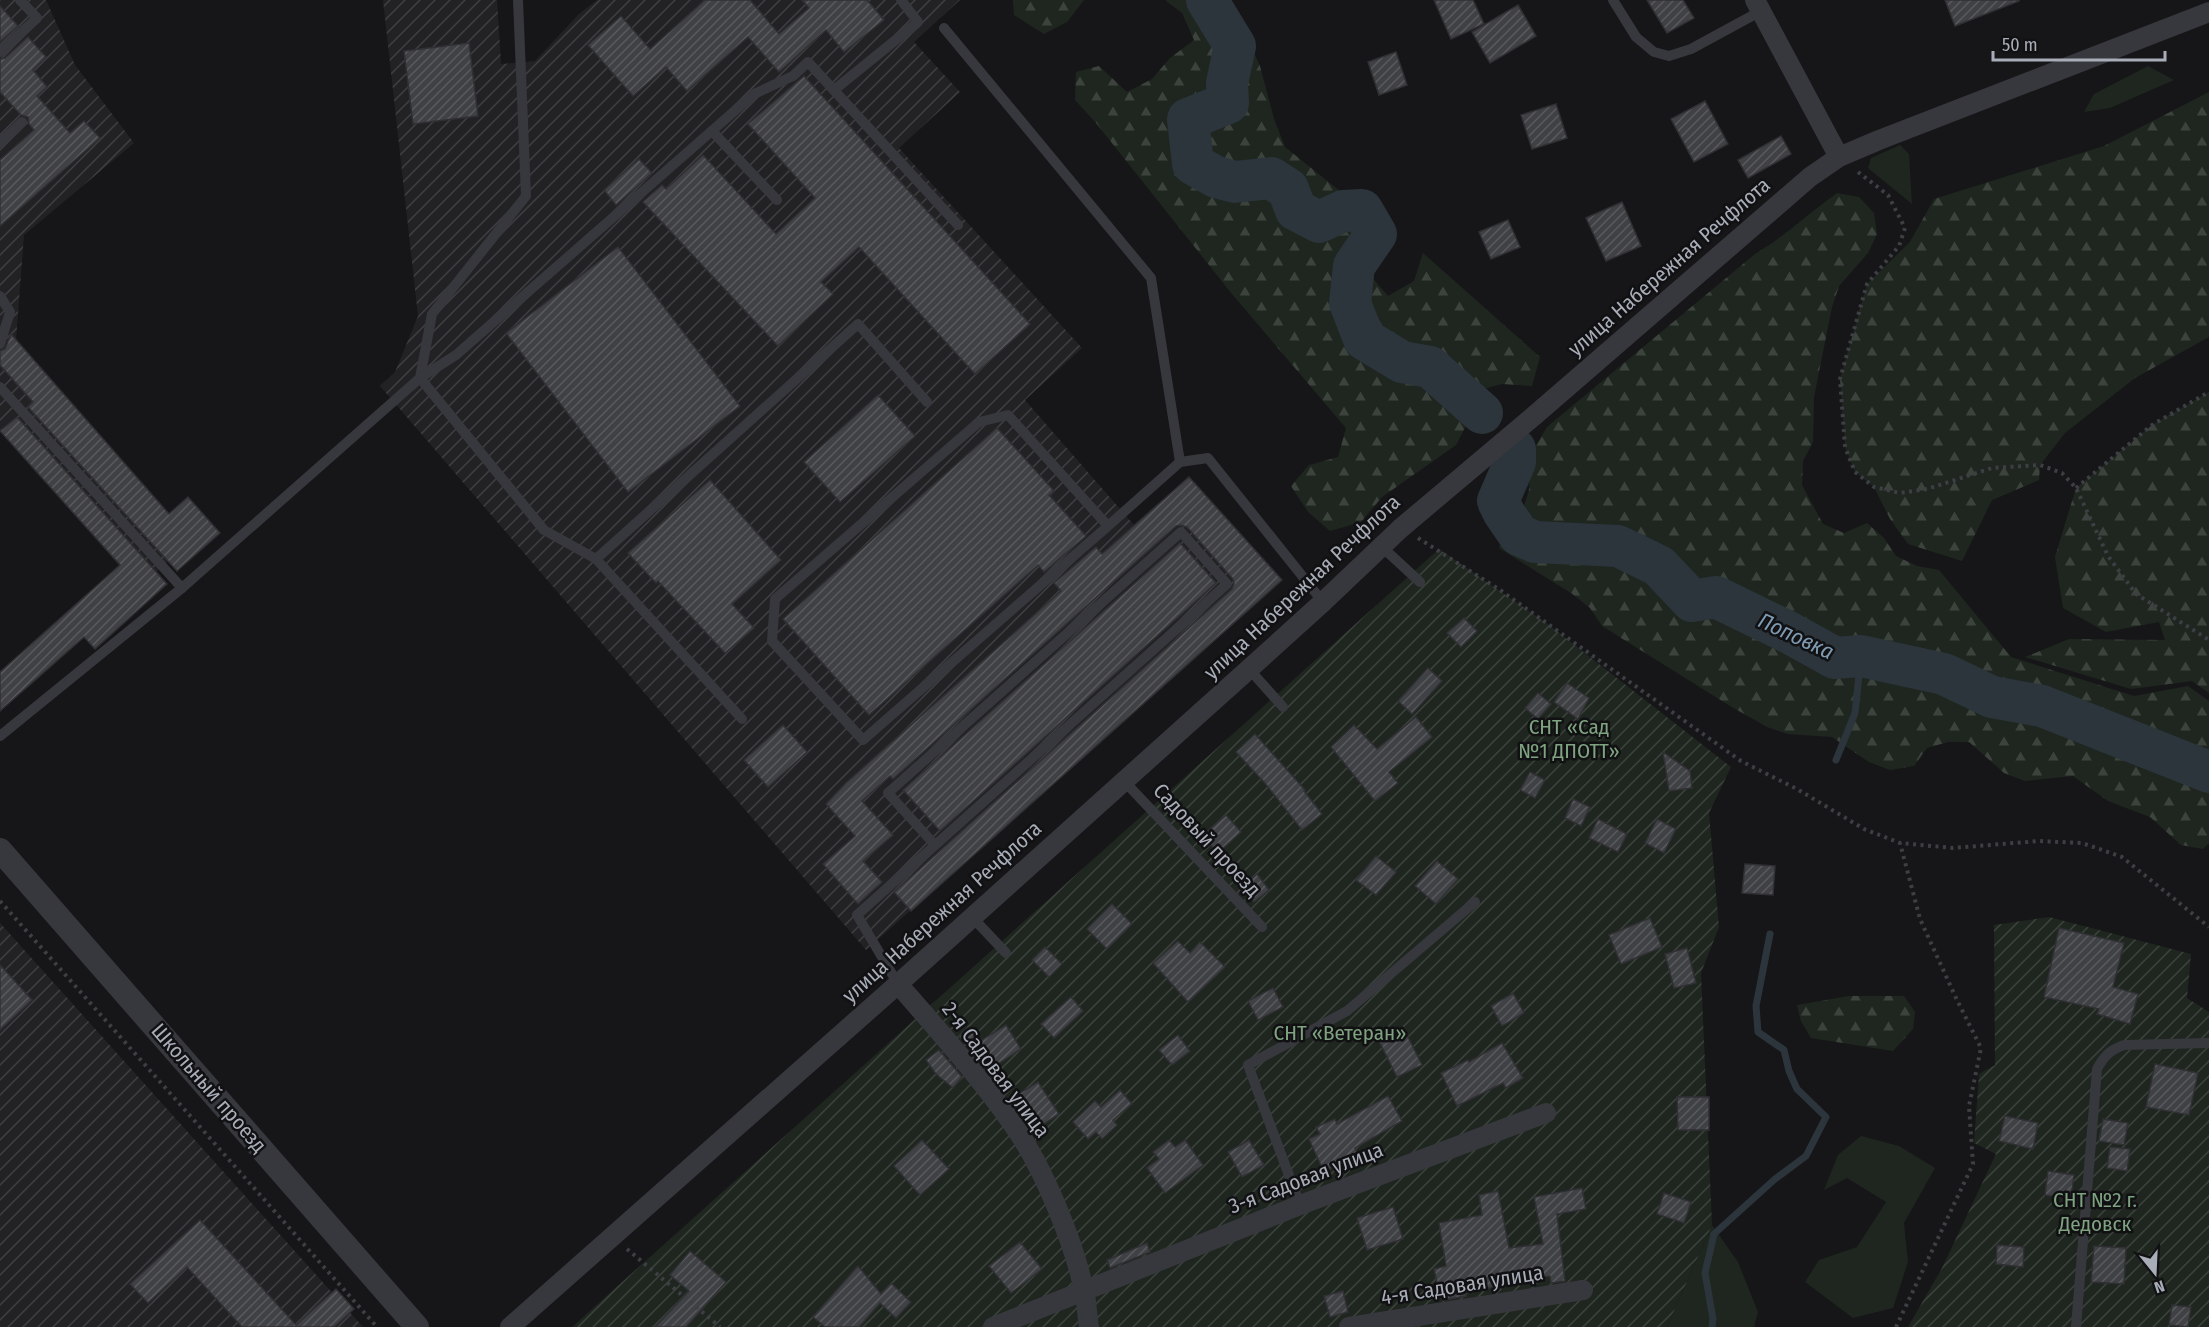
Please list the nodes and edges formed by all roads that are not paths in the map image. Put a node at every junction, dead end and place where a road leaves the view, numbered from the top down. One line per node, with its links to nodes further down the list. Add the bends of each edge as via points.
1 (20, 0): 8 (lane, via 37,18)
2 (518, 0): 18 (lane, via 526,196 432,314)
3 (901, 0): 9 (lane, via 918,22)
4 (1613, 0): 5 (lane, via 1636,37 1654,52 1669,56 1691,49)
5 (1758, 5): 13 (street)
6 (2209, 12): 13 (street, улица Набережная Речфлота)
7 (944, 28): 21 (lane, via 1151,278)
8 (0, 52)
9 (834, 90): 11 (lane, via 808,62 793,76 754,94); 15 (lane)
10 (22, 122): 12 (lane)
11 (712, 131): 14 (lane); 18 (lane, via 456,355)
12 (0, 143)
13 (1839, 157): 23 (street, улица Набережная Речфлота, via 1810,177)
14 (777, 200)
15 (958, 225)
16 (0, 296): 17 (lane, via 10,312)
17 (0, 344)
18 (420, 378): 24 (lane, via 544,530); 26 (lane)
19 (0, 387): 26 (lane)
20 (927, 402): 24 (lane, via 858,324)
21 (1180, 462): 22 (lane); 27 (lane, via 1208,458)
22 (1108, 526): 22 (lane, via 863,740 772,641 775,599 979,422 1008,415)
23 (1381, 546): 25 (lane); 27 (street, улица Набережная Речфлота)
24 (596, 559): 30 (lane)
25 (1420, 582)
26 (182, 588): 31 (lane)
27 (1323, 602): 28 (street, улица Набережная Речфлота)
28 (1249, 669): 29 (lane); 32 (street, улица Набережная Речфлота)
29 (1283, 707)
30 (742, 719)
31 (0, 736)
32 (1124, 781): 36 (street, улица Набережная Речфлота); 37 (lane, Садовый проезд)
33 (935, 845): 33 (lane, via 888,793 1180,531 1227,584); 39 (lane, via 857,915)
34 (0, 850): 46 (street, Школьный проезд)
35 (1475, 902): 42 (lane, via 1347,1011 1248,1065)
36 (972, 917): 38 (lane); 39 (street, улица Набережная Речфлота)
37 (1262, 927)
38 (1006, 953)
39 (898, 984): 43 (street, 2-я Садовая улица, via 1015,1128 1041,1173 1066,1232); 47 (street, улица Набережная Речфлота)
40 (2209, 1043): 51 (lane, via 2124,1046 2103,1057 2097,1069)
41 (1546, 1113): 42 (street, 3-я Садовая улица)
42 (1300, 1205): 43 (street, 3-я Садовая улица)
43 (1084, 1290): 48 (street, 3-я Садовая улица); 49 (street, 2-я Садовая улица)
44 (1583, 1290): 45 (street, 4-я Садовая улица)
45 (1430, 1320): 50 (street, 4-я Садовая улица)
46 (417, 1327)
47 (510, 1327)
48 (993, 1327)
49 (1089, 1327)
50 (1349, 1327)
51 (2076, 1327)

